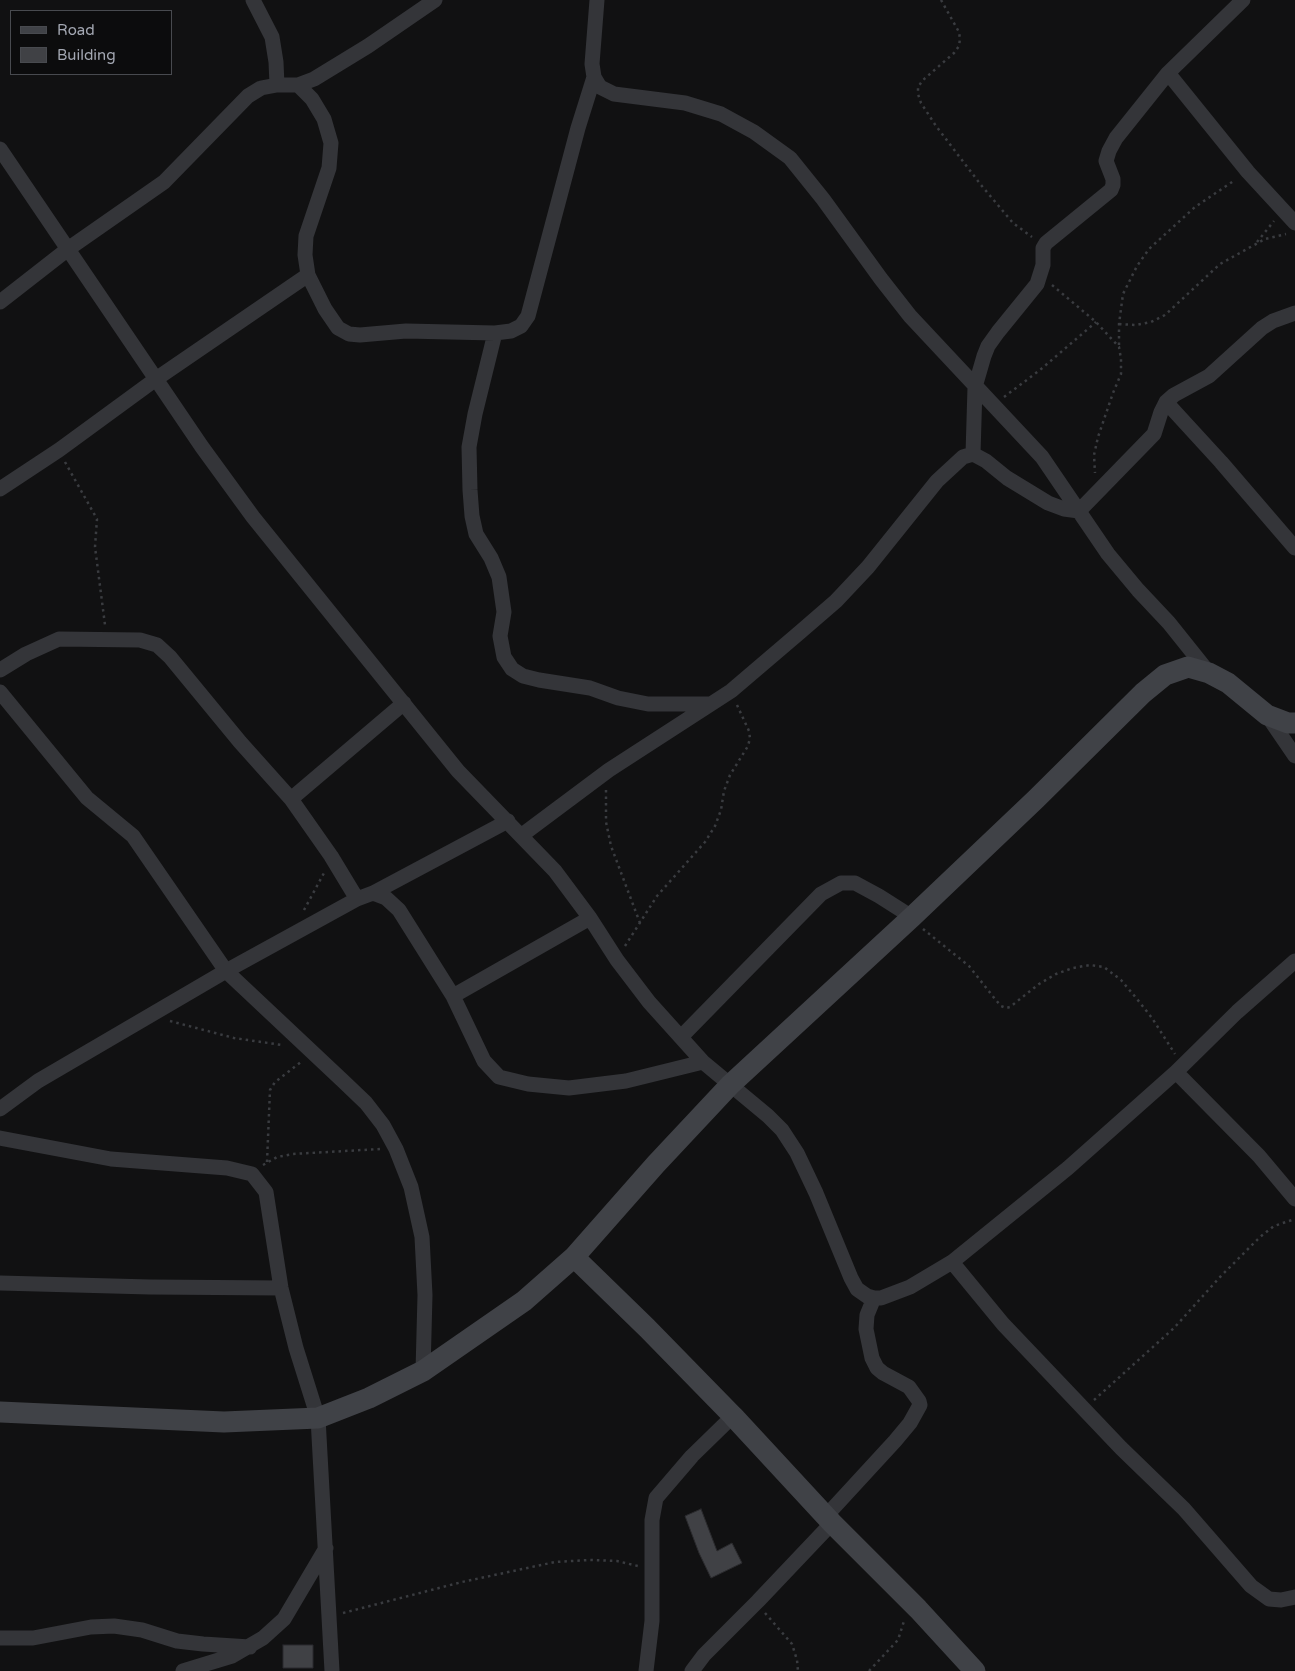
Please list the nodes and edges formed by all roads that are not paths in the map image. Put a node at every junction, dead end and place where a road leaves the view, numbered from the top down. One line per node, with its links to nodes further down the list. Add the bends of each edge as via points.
1 (253, 0): 7 (street, via 272,37)
2 (435, 0): 8 (street, via 332,69)
3 (597, 0): 6 (street, via 592,64)
4 (1243, 0): 5 (street)
5 (1168, 73): 10 (street, via 1283,210); 17 (street, via 1109,151 1106,161 1113,185 1111,190 1046,243 1037,284 988,346)
6 (594, 77): 15 (street, via 528,316 521,326); 17 (street, via 600,87 614,94 685,103 721,114 754,132 790,158 910,316)
7 (276, 85): 8 (street); 11 (street, via 261,88 248,96 164,182)
8 (298, 85): 12 (street, via 312,99 324,119 331,143 329,168 306,236)
9 (0, 149): 11 (street)
10 (1292, 228)
11 (68, 249): 13 (street); 16 (street)
12 (308, 275): 15 (street, via 333,322 349,334); 16 (street)
13 (0, 302)
14 (1295, 313): 18 (street, via 1272,321 1209,376)
15 (495, 333): 29 (street, via 474,414 470,490 476,534 491,558 501,585 504,612 500,636 504,657 512,669 523,676 590,688 618,698 648,704)
16 (156, 379): 22 (street, via 59,450); 28 (street, via 253,517)
17 (975, 387): 19 (street); 20 (street)
18 (1166, 402): 23 (street, via 1154,434); 24 (street)
19 (992, 405): 20 (street); 23 (street, via 1042,457)
20 (974, 428): 21 (street)
21 (973, 454): 23 (street, via 1048,503); 29 (street, via 963,456 937,480 868,567 836,601 731,691)
22 (4, 485)
23 (1079, 511): 26 (street, via 1108,554)
24 (1295, 548)
25 (0, 670): 33 (street, via 59,638 140,640 157,645)
26 (1209, 673): 30 (street); 38 (street, via 1188,666 1165,675 1143,693)
27 (0, 692): 41 (street, via 87,798 133,836)
28 (404, 703): 33 (street); 34 (street, via 458,771)
29 (710, 704): 35 (street, via 609,770)
30 (1267, 715): 31 (street); 32 (street)
31 (1295, 723)
32 (1295, 756)
33 (291, 798): 37 (street)
34 (508, 821): 35 (street); 36 (street)
35 (522, 835): 39 (street, via 556,871)
36 (373, 893): 37 (street); 42 (street, via 386,898 399,910)
37 (357, 898): 41 (street)
38 (912, 917): 43 (street, via 856,883 841,883 821,894); 46 (street)
39 (590, 918): 42 (street); 43 (street, via 649,1002)
40 (1295, 961): 45 (street, via 1237,1012)
41 (226, 971): 47 (street, via 38,1081); 55 (street, via 366,1103 396,1148 411,1187 422,1237 425,1294)
42 (453, 996): 44 (street, via 484,1061 499,1077 569,1088 626,1081)
43 (681, 1037): 44 (street)
44 (703, 1062): 46 (street)
45 (1179, 1070): 49 (street); 51 (street, via 1068,1168)
46 (730, 1085): 50 (street); 54 (street, via 782,1130 816,1193 857,1289)
47 (0, 1109)
48 (0, 1138): 53 (street, via 111,1159 226,1168 252,1174 266,1192)
49 (1295, 1199)
50 (574, 1257): 55 (street, via 524,1301); 57 (street)
51 (952, 1262): 54 (street, via 910,1287); 61 (street, via 1003,1324 1184,1509 1251,1586 1269,1599)
52 (0, 1283): 53 (street)
53 (281, 1288): 58 (street)
54 (874, 1298): 59 (street, via 866,1329 872,1358 883,1373 910,1387 920,1406 900,1435)
55 (423, 1371): 58 (street, via 369,1398)
56 (0, 1412): 58 (street, via 224,1422)
57 (733, 1416): 59 (street); 66 (street, via 692,1456 656,1498 652,1520 652,1622)
58 (318, 1418): 60 (street)
59 (829, 1519): 67 (street); 68 (street)
60 (326, 1548): 63 (street, via 284,1619); 65 (street)
61 (1295, 1597)
62 (0, 1638): 63 (street, via 33,1638 114,1626 142,1630 177,1641)
63 (250, 1647): 64 (street)
64 (183, 1671)
65 (332, 1671)
66 (646, 1671)
67 (692, 1671)
68 (975, 1671)

